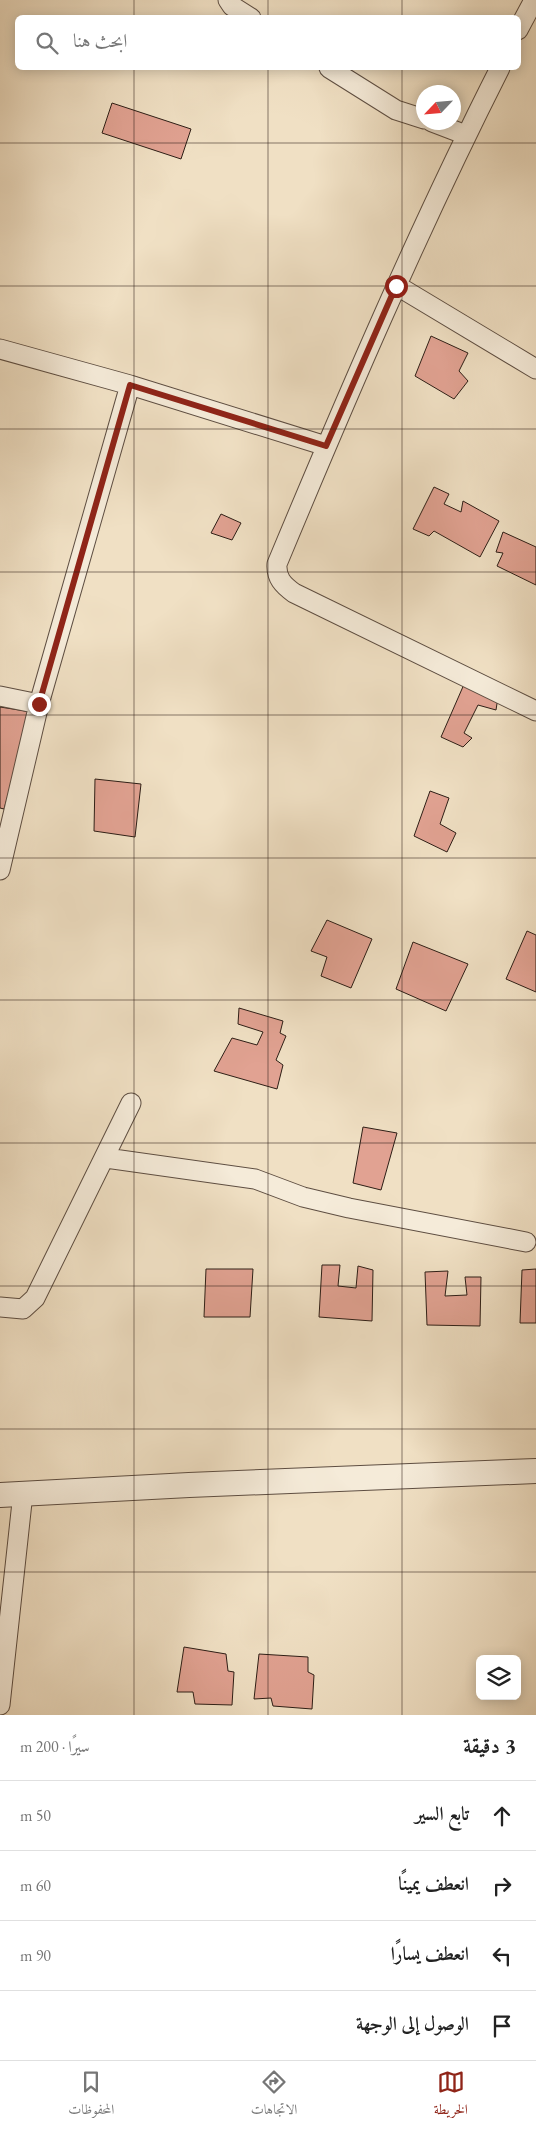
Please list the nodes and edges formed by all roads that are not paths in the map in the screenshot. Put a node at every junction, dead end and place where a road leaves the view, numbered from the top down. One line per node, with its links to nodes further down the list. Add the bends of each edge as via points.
1 (228, 0): 3 (street)
2 (534, 0): 4 (street)
3 (246, 15)
4 (521, 24)
5 (332, 70): 7 (street, via 396,110)
6 (499, 70): 9 (street)
7 (416, 116)
8 (455, 130): 9 (street)
9 (466, 134): 10 (street)
10 (396, 286): 12 (street); 14 (street)
11 (0, 349): 13 (street)
12 (536, 369)
13 (130, 385): 14 (street); 16 (street)
14 (326, 446): 17 (street, via 277,564 276,572 283,586)
15 (0, 696): 16 (street)
16 (39, 704): 18 (street)
17 (536, 710)
18 (0, 870)
19 (131, 1103): 20 (street)
20 (106, 1158): 21 (street, via 255,1179 348,1208); 22 (street, via 35,1298 23,1309)
21 (526, 1242)
22 (0, 1307)
23 (536, 1471): 24 (street)
24 (24, 1493): 25 (street); 26 (street)
25 (0, 1495)
26 (0, 1705)

